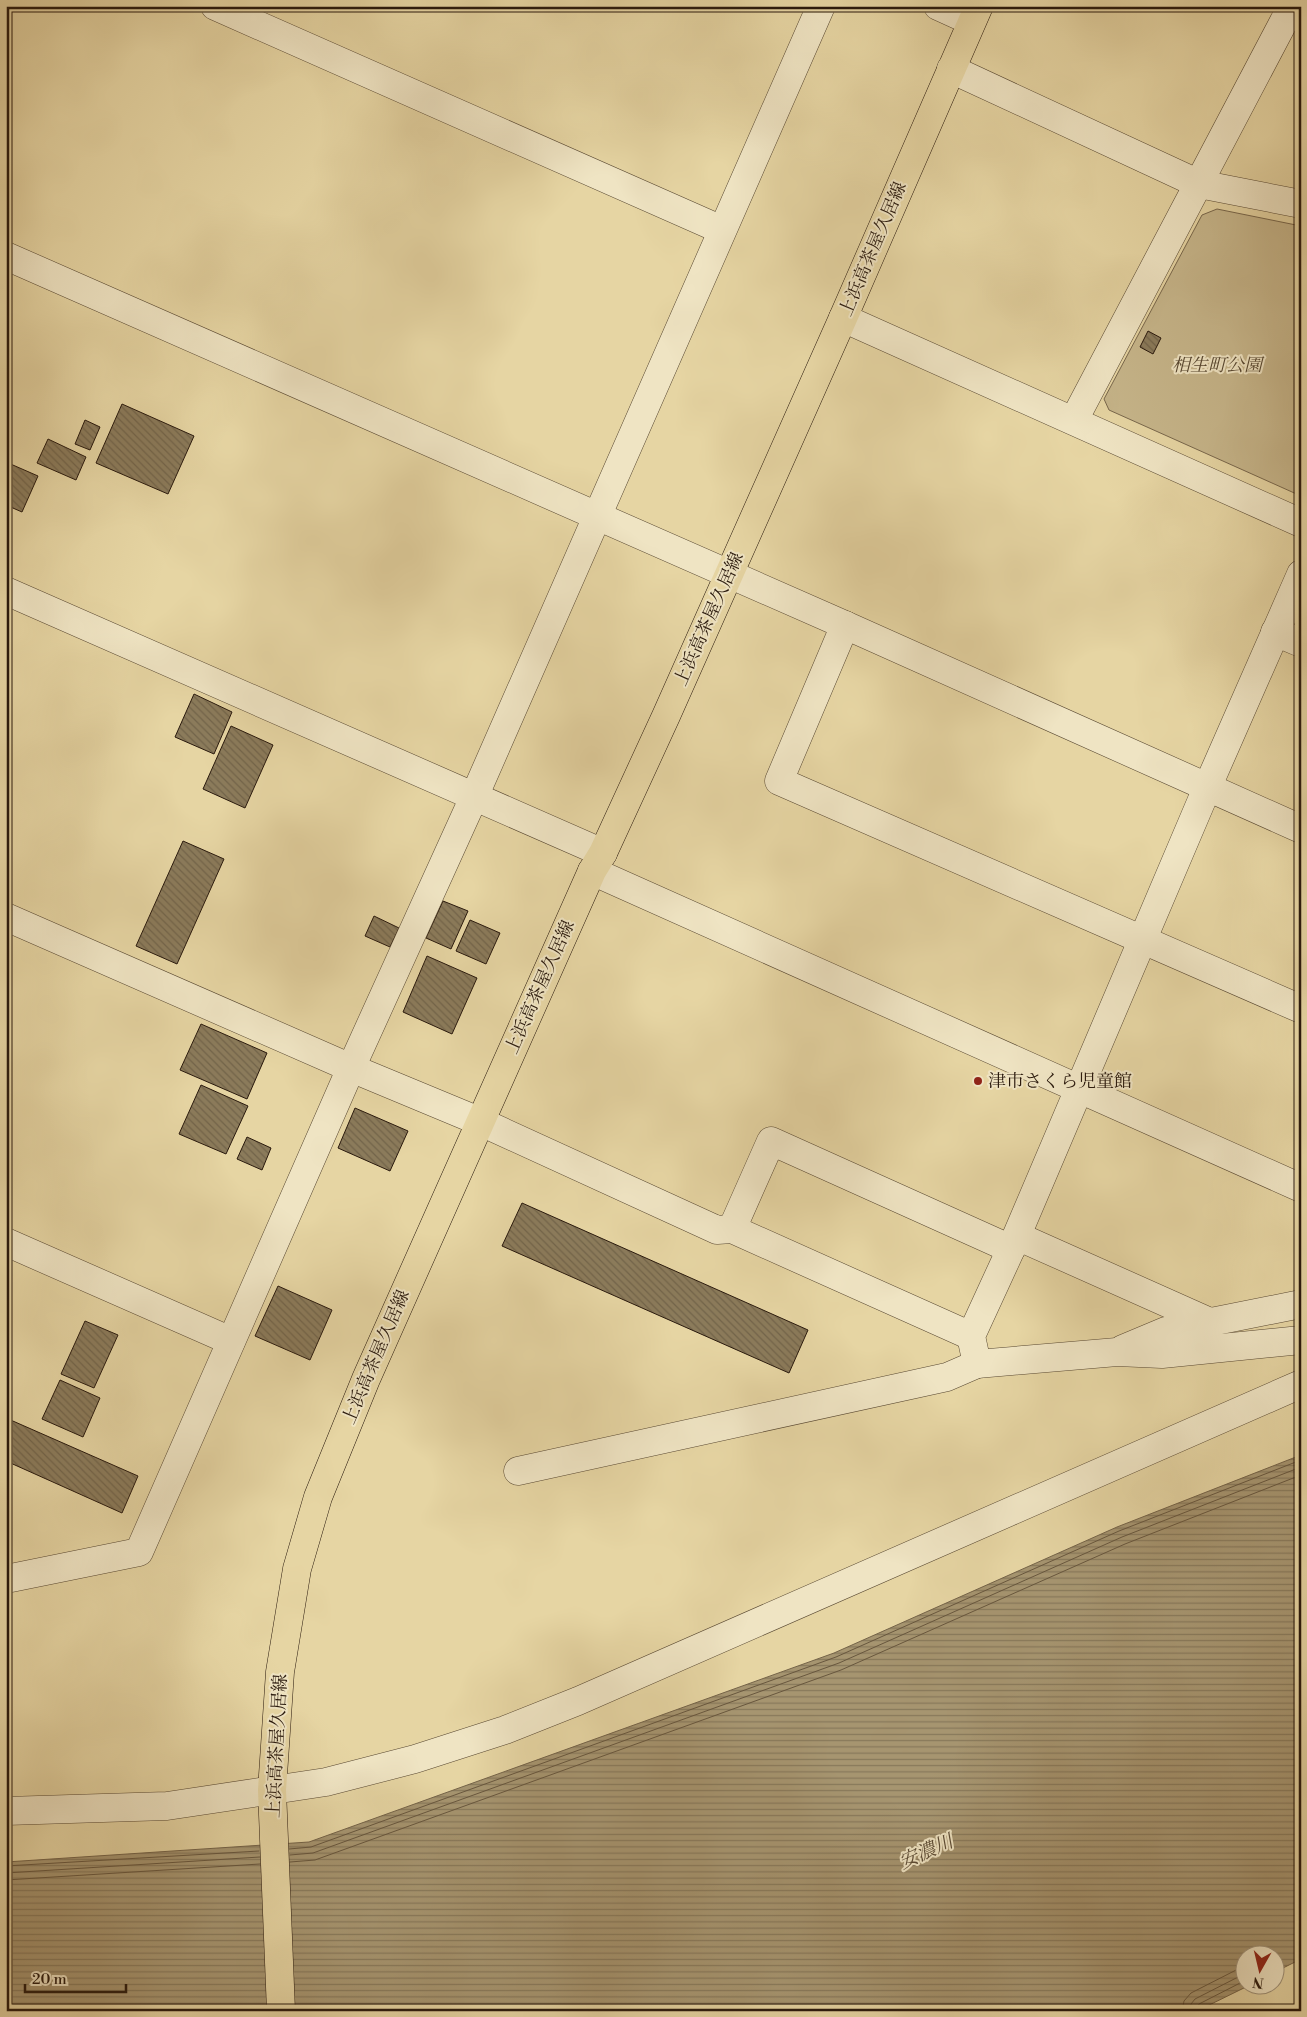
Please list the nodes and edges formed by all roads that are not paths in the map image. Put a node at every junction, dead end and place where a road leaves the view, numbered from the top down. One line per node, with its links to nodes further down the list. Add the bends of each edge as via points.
1 (216, 6): 9 (street)
2 (821, 6): 9 (street)
3 (938, 6): 4 (street)
4 (975, 14): 6 (main road, 上浜高茶屋久居線)
5 (1293, 15): 7 (street)
6 (951, 69): 7 (street); 11 (main road, 上浜高茶屋久居線)
7 (1199, 184): 8 (street); 12 (street)
8 (1301, 204)
9 (722, 230): 13 (street)
10 (6, 256): 13 (street)
11 (843, 318): 12 (street); 15 (main road, 上浜高茶屋久居線)
12 (1074, 420): 14 (street)
13 (596, 516): 15 (street); 22 (street)
14 (1301, 523)
15 (728, 574): 18 (street); 24 (main road, 上浜高茶屋久居線)
16 (1301, 574): 19 (street)
17 (6, 591): 22 (street)
18 (845, 624): 21 (street); 26 (street, via 779,781)
19 (1275, 632): 20 (street); 21 (street)
20 (1301, 644)
21 (1207, 788): 23 (street); 26 (street)
22 (474, 797): 24 (street); 28 (street)
23 (1301, 829)
24 (597, 862): 29 (street); 30 (main road, 上浜高茶屋久居線)
25 (6, 916): 28 (street)
26 (1143, 939): 27 (street); 29 (street)
27 (1301, 1010)
28 (351, 1068): 30 (street); 39 (street)
29 (1081, 1089): 31 (street); 34 (street)
30 (481, 1122): 32 (street, via 717,1230); 45 (main road, 上浜高茶屋久居線, via 409,1278 318,1497 297,1569 280,1672)
31 (1301, 1188)
32 (732, 1230): 34 (street, via 771,1142); 37 (street)
33 (6, 1242): 39 (street)
34 (1014, 1242): 36 (street); 37 (street)
35 (1301, 1304): 36 (street)
36 (1212, 1323): 40 (street, via 1166,1331)
37 (971, 1336): 41 (street)
38 (1301, 1340): 40 (street, via 1162,1354)
39 (231, 1342): 44 (street, via 139,1552)
40 (1117, 1352): 41 (street)
41 (977, 1364): 43 (street, via 947,1377)
42 (1301, 1384): 45 (street, via 569,1705 415,1759 326,1782)
43 (518, 1471)
44 (12, 1575)
45 (272, 1790): 46 (street, via 167,1806); 47 (main road, 上浜高茶屋久居線)
46 (6, 1811)
47 (281, 2011)

